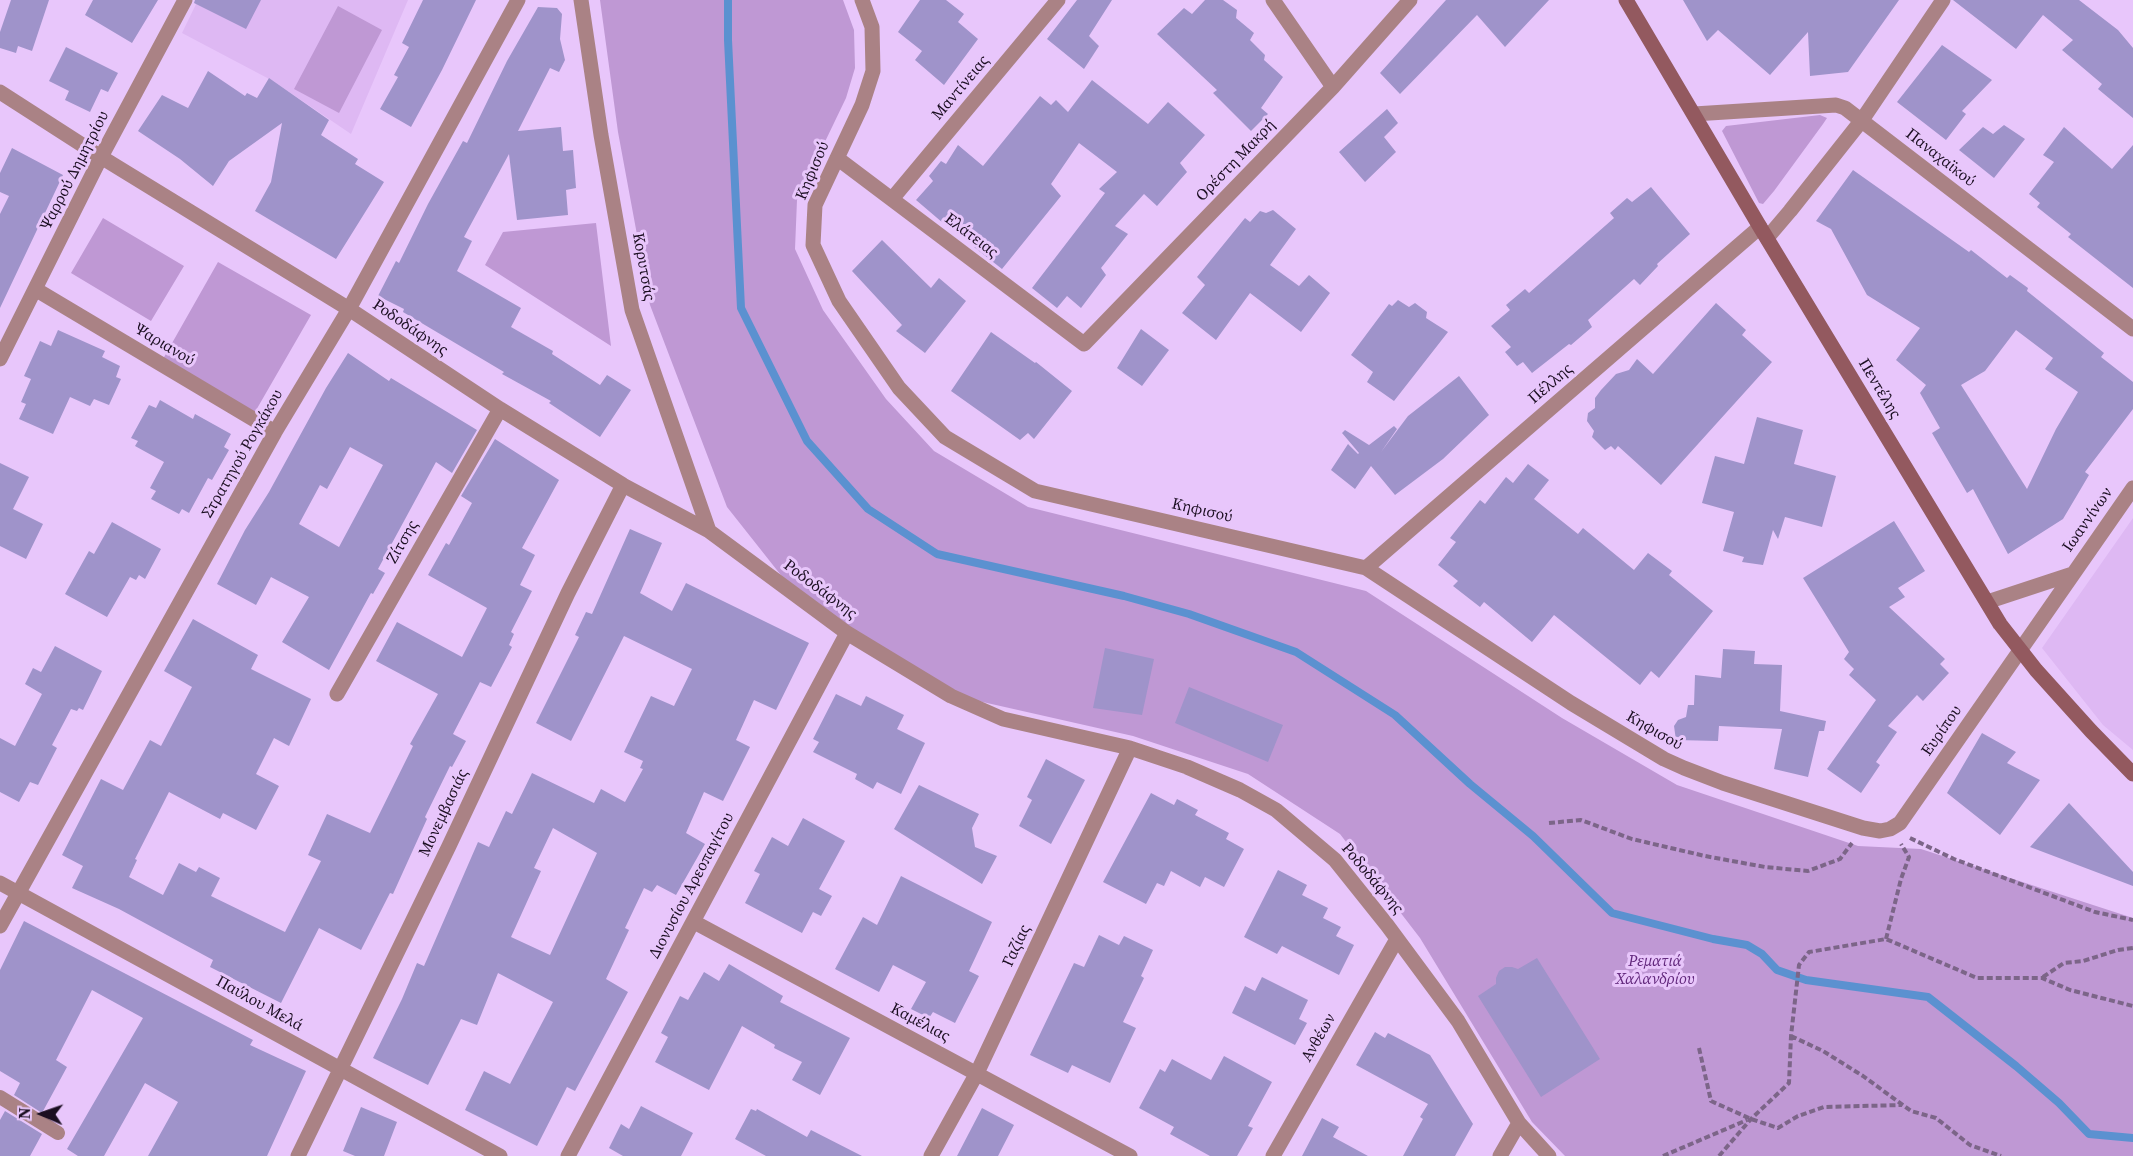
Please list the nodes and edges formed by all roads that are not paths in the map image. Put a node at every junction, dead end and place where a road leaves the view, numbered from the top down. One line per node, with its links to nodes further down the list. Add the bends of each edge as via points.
1 (185, 0): 14 (street, Ψαρρού Δημητρίου)
2 (518, 0): 19 (street, Στρατηγού Ρογκάκου)
3 (581, 0): 27 (street, Κορυτσάς, via 632,310)
4 (862, 0): 15 (street, Κηφισού, via 872,27 873,71)
5 (1058, 0): 16 (street, Μαντίνειας)
6 (1273, 0): 10 (street)
7 (1410, 0): 10 (street, Ορέστη Μακρή)
8 (1626, 0): 12 (main road, Πεντέλης)
9 (1943, 0): 13 (street, Πέλλης)
10 (1333, 87): 21 (street, Ορέστη Μακρή)
11 (0, 92): 14 (street, Ροδοδάφνης)
12 (1694, 114): 13 (street, Παναχαϊκού, via 1836,105); 17 (main road, Πεντέλης)
13 (1862, 120): 17 (street, Πέλλης, via 1790,211); 20 (street, Παναχαϊκού)
14 (101, 158): 18 (street, Ψαρρού Δημητρίου); 19 (street, Ροδοδάφνης)
15 (837, 158): 16 (street, Ελάτειας); 28 (street, Κηφισού, via 815,205 813,245 838,301 900,388 945,437 1035,491)
16 (892, 199): 21 (street, Ελάτειας)
17 (1763, 232): 28 (street, Πέλλης); 30 (main road, Πεντέλης)
18 (35, 289): 22 (street, Ψαρρού Δημητρίου); 24 (street, Ψαριανού)
19 (349, 309): 23 (street, Ροδοδάφνης); 24 (street, Στρατηγού Ρογκάκου)
20 (2133, 329)
21 (1084, 344)
22 (0, 359)
23 (500, 409): 25 (street, Ροδοδάφνης); 33 (street, Ζίτσης)
24 (275, 432): 38 (street, Στρατηγού Ρογκάκου)
25 (622, 485): 27 (street, Ροδοδάφνης); 42 (street, Μονεμβασιάς)
26 (2133, 488): 29 (street, Ιωαννίνων)
27 (709, 531): 31 (street, Ροδοδάφνης)
28 (1366, 568): 36 (street, Κηφισού, via 1571,703 1664,759 1723,783 1863,828)
29 (2072, 574): 30 (street, Ιωαννίνων); 32 (street, Ιωαννίνων)
30 (1987, 602): 32 (main road, Πεντέλης)
31 (847, 633): 34 (street, Ροδοδάφνης, via 983,712); 39 (street, Διονυσίου Αρεοπαγίτου)
32 (2020, 650): 35 (main road, Πεντέλης); 36 (street, Ευρίπου, via 1900,823)
33 (337, 694)
34 (1130, 748): 41 (street, Ροδοδάφνης, via 1187,767 1276,810 1335,860); 43 (street, Γαζίας)
35 (2133, 774)
36 (1890, 829)
37 (0, 883): 38 (street, Παύλου Μελά)
38 (19, 893): 40 (street, Στρατηγού Ρογκάκου); 42 (street, Παύλου Μελά)
39 (694, 922): 43 (street, Καμέλιας); 49 (street, Διονυσίου Αρεοπαγίτου)
40 (0, 927)
41 (1397, 939): 45 (street, Ροδοδάφνης, via 1458,1021); 52 (street, Ανθέων)
42 (341, 1069): 47 (street, Μονεμβασιάς); 48 (street, Παύλου Μελά)
43 (977, 1073): 50 (street, Γαζίας); 51 (street, Καμέλιας)
44 (0, 1097): 46 (lane)
45 (1519, 1123): 53 (street); 54 (street, Ροδοδάφνης)
46 (58, 1133)
47 (298, 1156)
48 (500, 1156)
49 (568, 1156)
50 (931, 1156)
51 (1130, 1156)
52 (1273, 1156)
53 (1500, 1156)
54 (1550, 1156)

